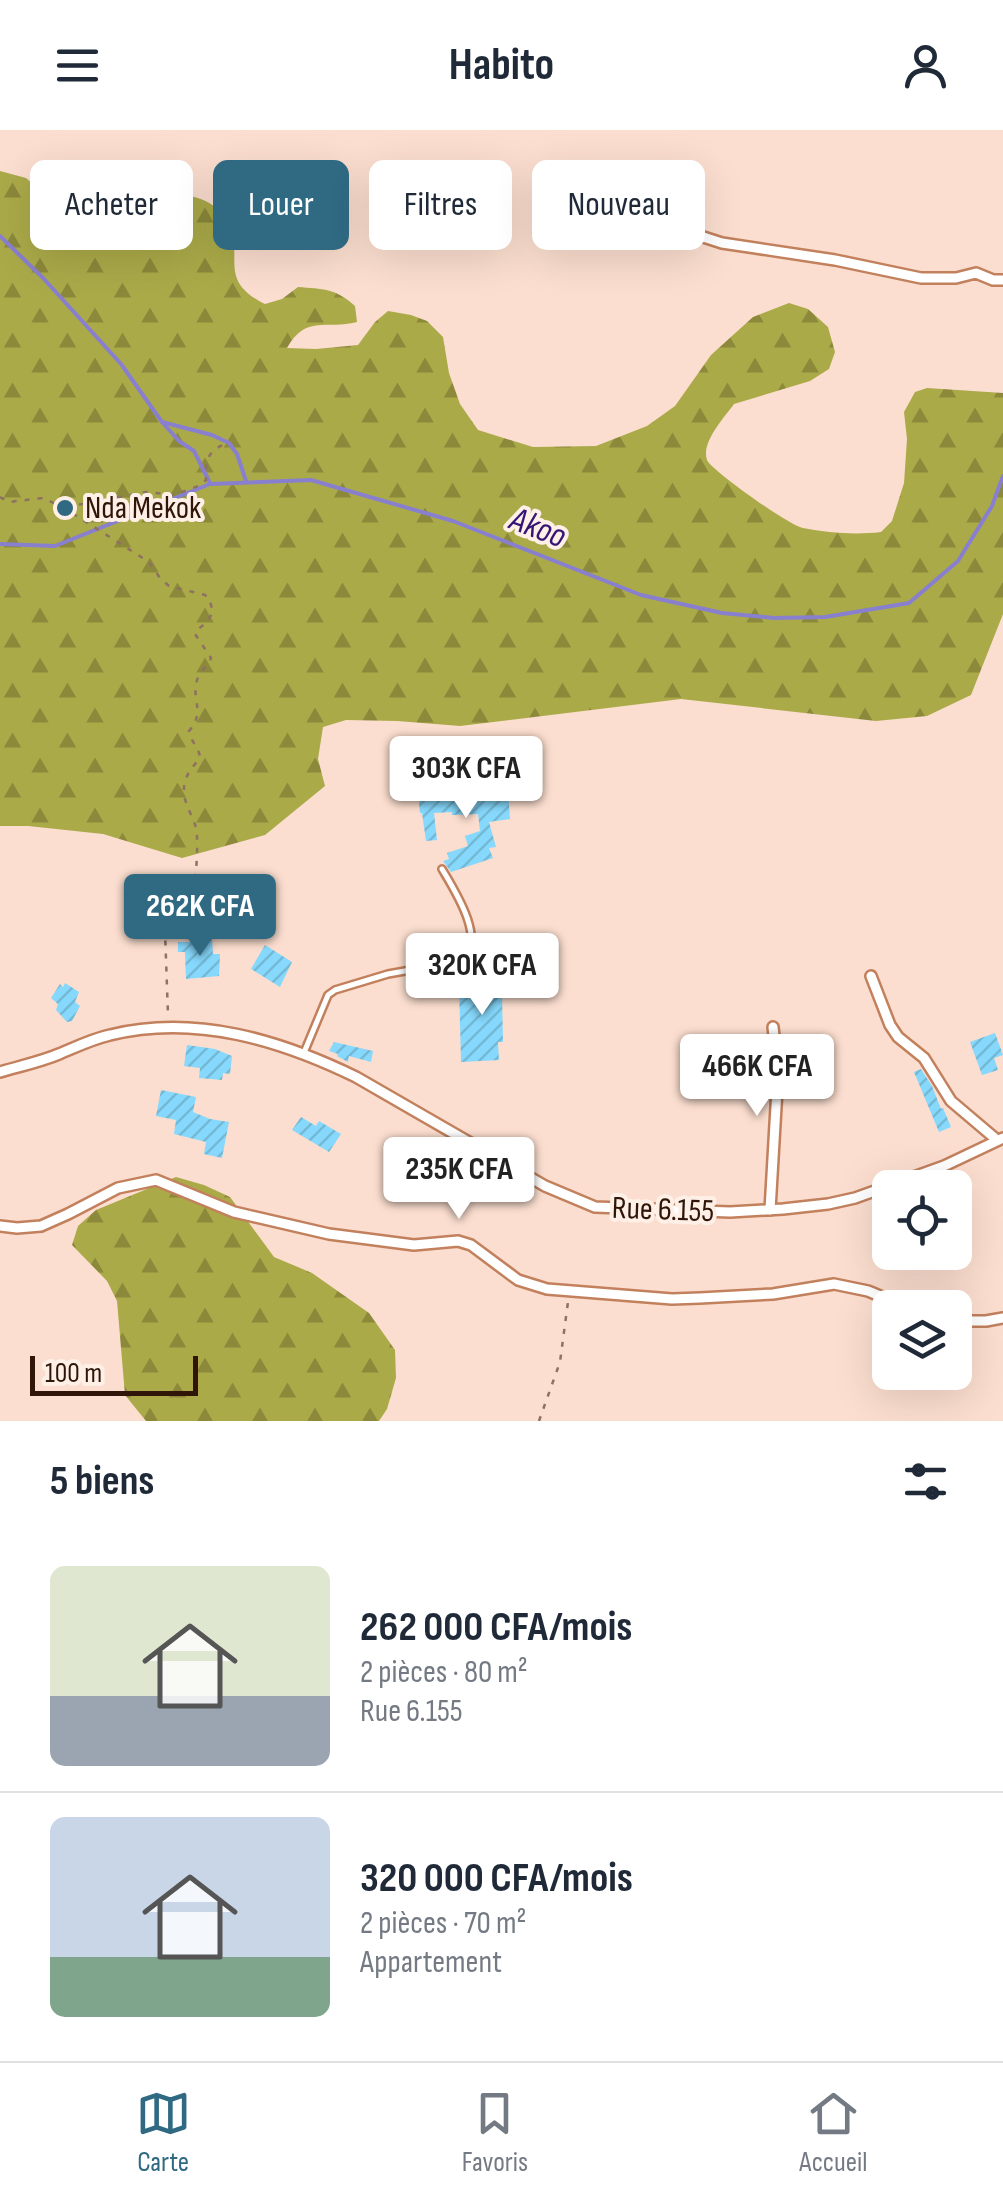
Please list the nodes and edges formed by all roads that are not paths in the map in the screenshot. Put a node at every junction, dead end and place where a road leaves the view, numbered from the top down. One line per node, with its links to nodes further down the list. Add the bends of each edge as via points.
1 (705, 238): 2 (street, via 921,278 976,273)
2 (1003, 280)
3 (442, 869): 6 (lane, via 472,936 466,958 335,990)
4 (871, 976): 8 (street, via 898,1037 924,1058 950,1101)
5 (773, 1026): 9 (street, via 778,1072)
6 (304, 1054): 7 (street, Rue 6.155, via 244,1034 169,1027 94,1039); 9 (street, Rue 6.155, via 595,1208)
7 (0, 1072)
8 (1000, 1139): 9 (street, Rue 6.155, via 855,1198)
9 (770, 1210)
10 (0, 1226): 11 (street, via 41,1226 118,1188 156,1180 234,1212 329,1234 414,1246 458,1241 518,1280 547,1289 672,1299 834,1284)
11 (872, 1292)
12 (1003, 1318): 13 (street)
13 (972, 1321)

